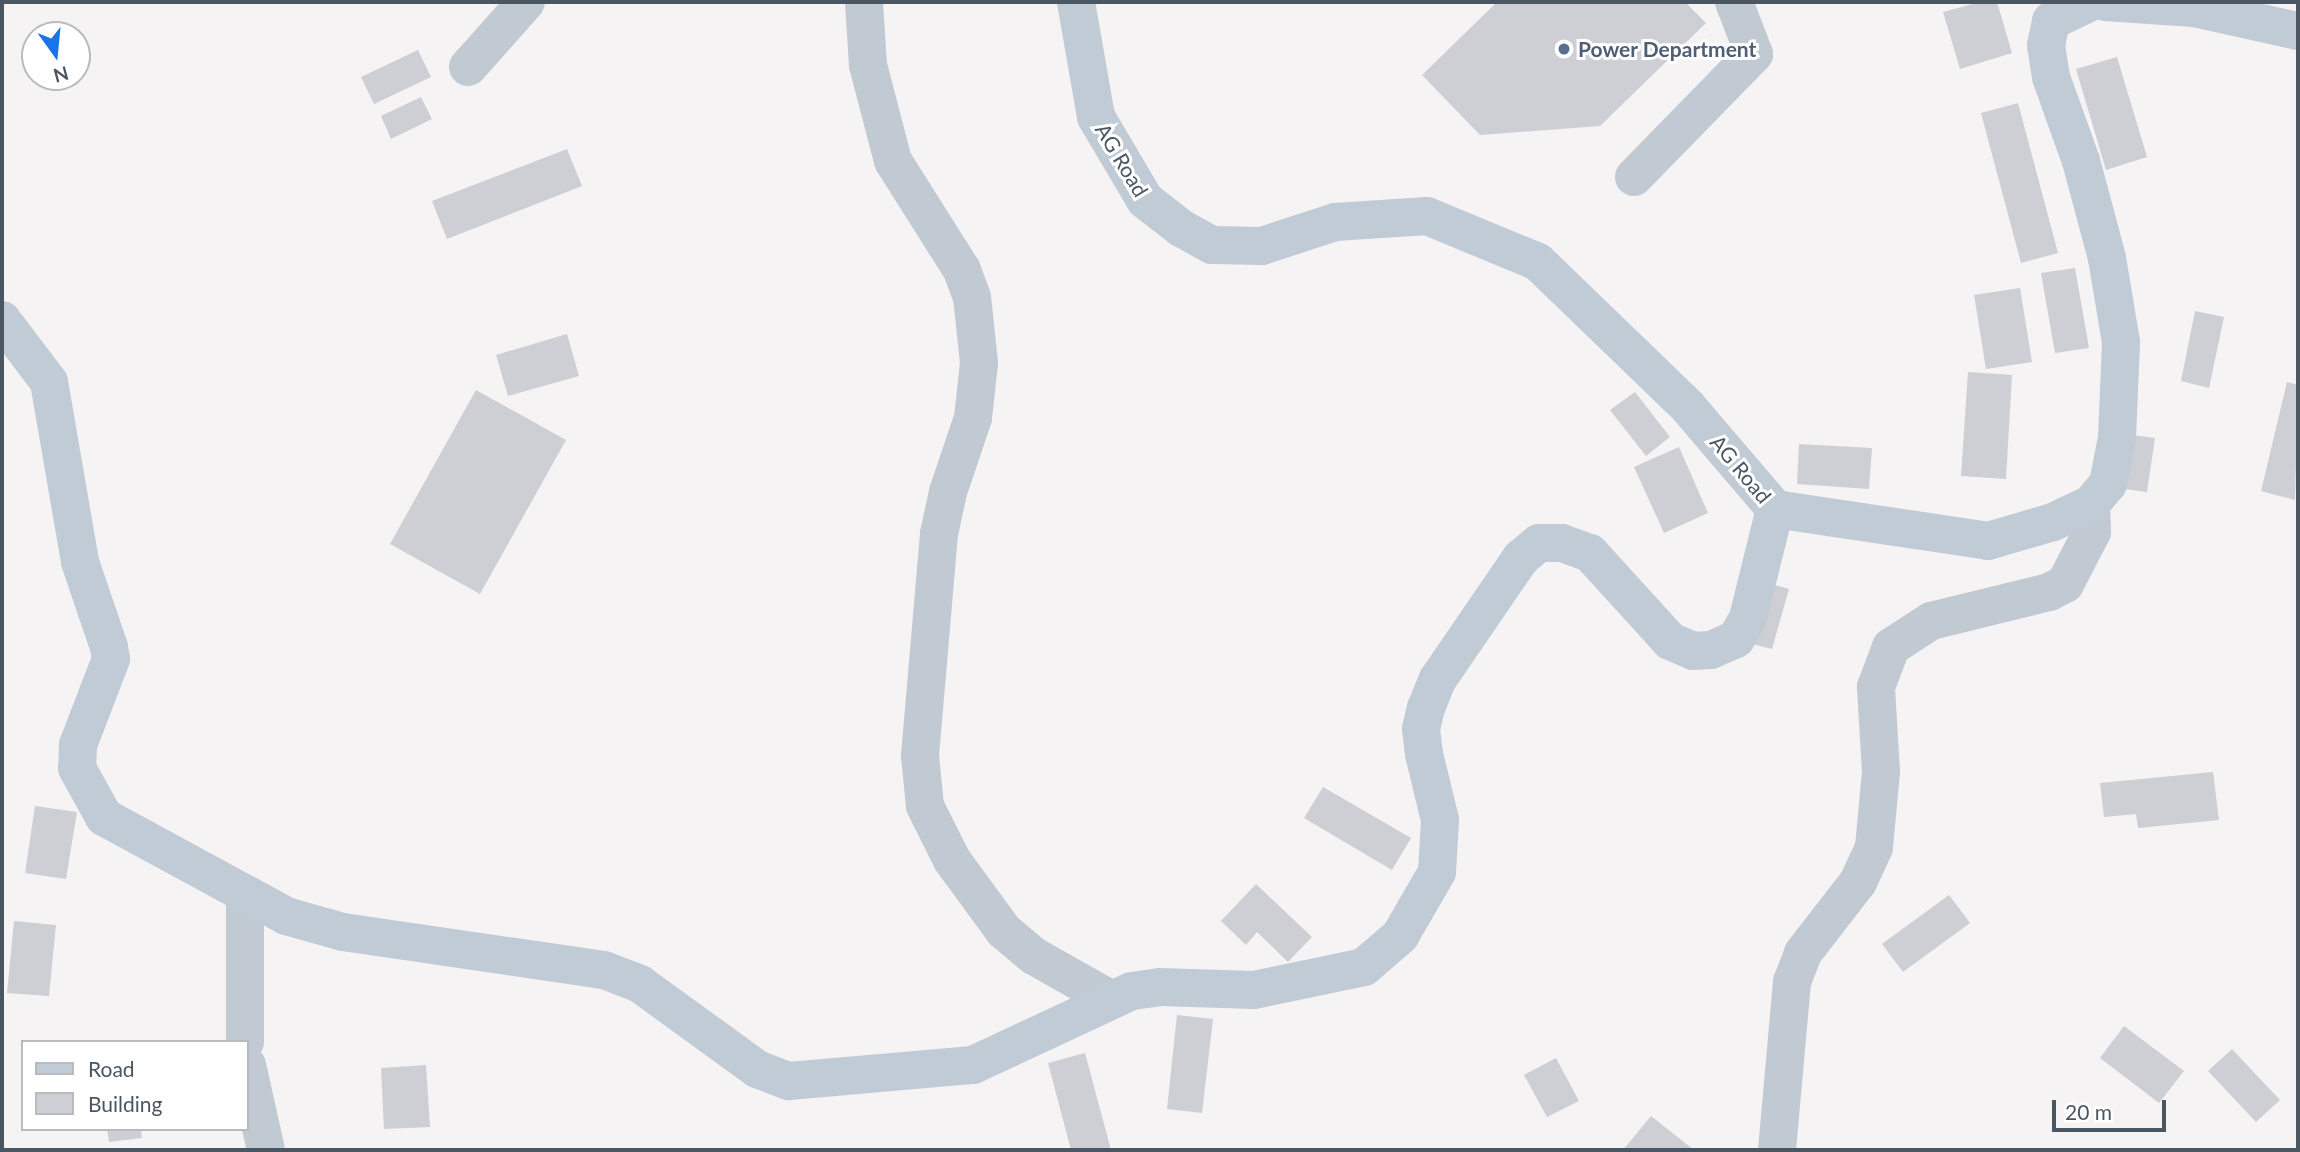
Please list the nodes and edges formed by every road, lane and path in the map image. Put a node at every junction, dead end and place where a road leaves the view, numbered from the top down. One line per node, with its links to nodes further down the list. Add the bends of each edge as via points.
1 (526, 2): 8 (street)
2 (864, 2): 14 (street, via 868,65 893,162 962,270 972,297 979,363 973,418 939,534 920,756 925,806 952,860 1004,931 1034,956)
3 (1076, 2): 12 (street, AG Road, via 1096,117 1144,200 1181,228 1212,245 1262,246 1335,222 1427,216 1538,262 1688,407)
4 (1734, 2): 9 (street, via 1754,54)
5 (2091, 2): 11 (street, via 2051,21 2046,45 2051,77 2108,258 2121,342 2117,438 2108,484)
6 (2105, 2): 7 (street, via 2194,8)
7 (2298, 31)
8 (468, 67)
9 (1634, 177)
10 (2, 320): 13 (street, via 49,382 80,562 109,647 111,659 78,746 77,768 104,817)
11 (2091, 504): 12 (street, AG Road, via 2053,522 1989,541); 18 (street, via 2092,532 2065,584 1931,621 1891,647 1876,687 1881,772 1874,846 1858,882 1809,944 1791,982)
12 (1775, 509): 14 (street, via 1748,618 1735,639 1711,650 1693,651 1670,641 1590,553 1562,543 1539,543 1521,558 1438,679 1426,708 1421,729 1424,754 1440,820 1437,872 1400,936 1364,967 1254,990 1160,986)
13 (245, 894): 14 (street, via 286,916 343,932 604,971 640,984 757,1069 789,1081 973,1065); 15 (street)
14 (1110, 999)
15 (245, 1040)
16 (248, 1069): 17 (street)
17 (266, 1150)
18 (1777, 1150)

